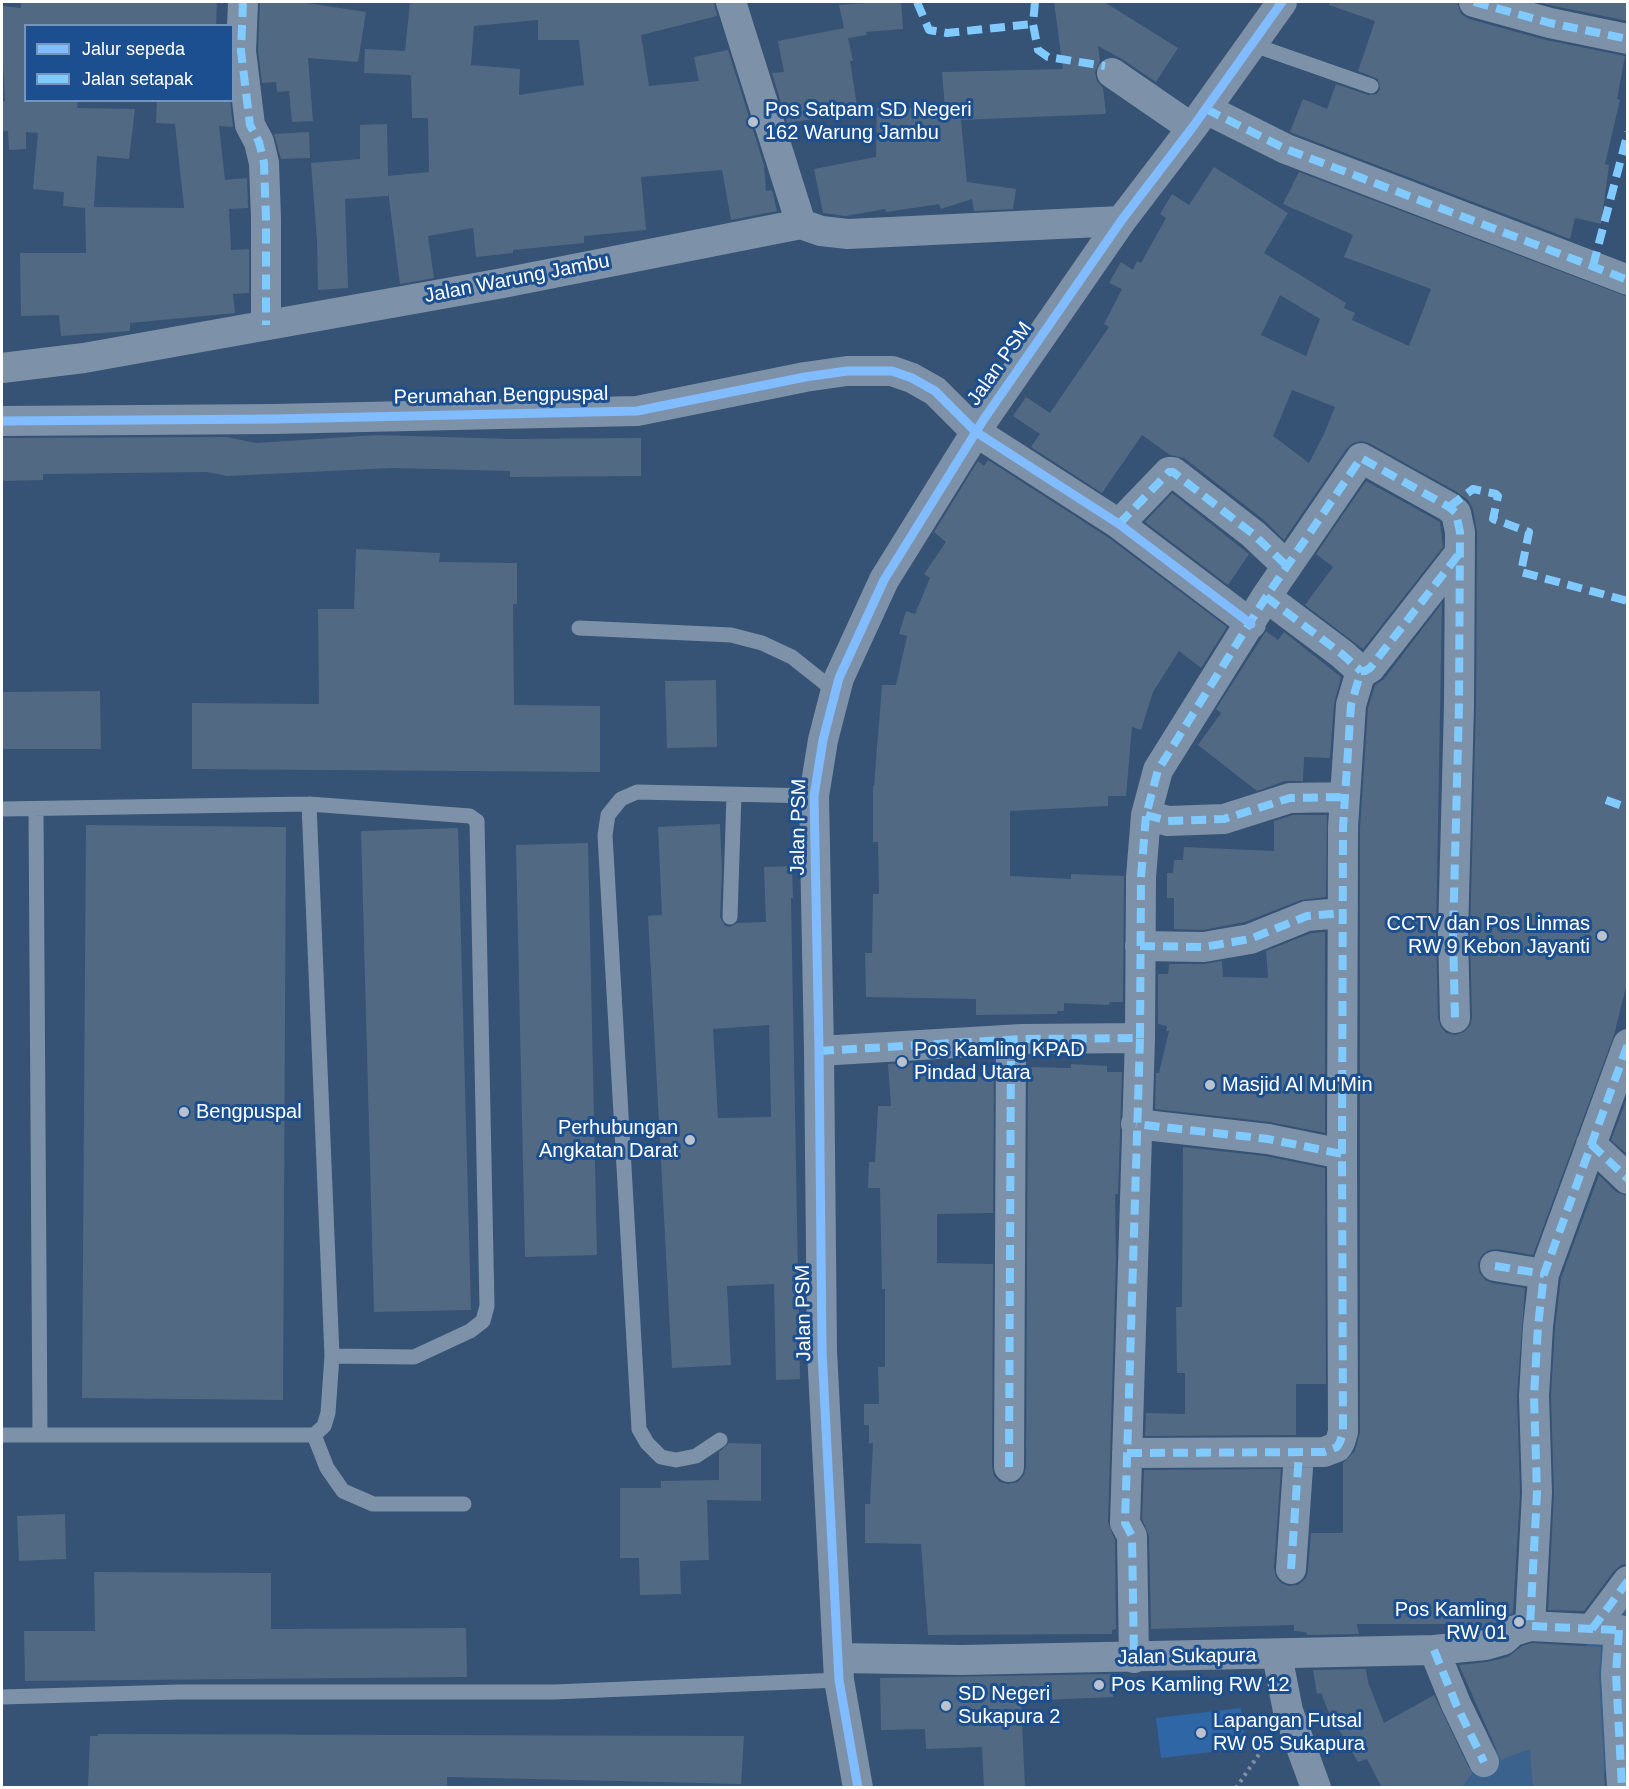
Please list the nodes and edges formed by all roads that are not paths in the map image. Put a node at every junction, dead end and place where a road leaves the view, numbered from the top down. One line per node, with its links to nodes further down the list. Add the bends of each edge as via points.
1 (243, 2): 13 (street, via 241,51 250,125 264,163)
2 (731, 2): 11 (street)
3 (1282, 2): 6 (street, Jalan PSM)
4 (1474, 2): 5 (street)
5 (1628, 39)
6 (1251, 44): 8 (lane); 9 (street, Jalan PSM)
7 (1112, 73): 9 (street)
8 (1371, 86)
9 (1199, 118): 10 (street, Jalan PSM); 12 (street)
10 (1121, 221): 11 (street, via 848,234); 16 (street, Jalan PSM)
11 (801, 224): 13 (street, Jalan Warung Jambu)
12 (1628, 280)
13 (266, 325): 14 (street, Jalan Warung Jambu, via 84,358)
14 (2, 368)
15 (2, 421): 16 (street, Perumahan Bengpuspal, via 637,411 805,377 847,371 892,371 935,391)
16 (976, 432): 17 (street, Perumahan Bengpuspal); 24 (street, Jalan PSM, via 884,580)
17 (1119, 524): 19 (street, via 1173,472 1253,534); 21 (street, Perumahan Bengpuspal)
18 (1459, 554): 19 (street, via 1456,513 1361,458); 23 (street, via 1370,668); 35 (street)
19 (1287, 566): 20 (street)
20 (1266, 597): 21 (street); 23 (street)
21 (1251, 624): 31 (street, via 1158,770)
22 (579, 628): 24 (lane, via 731,635 792,657)
23 (1361, 671): 27 (street, via 1351,705)
24 (836, 692): 26 (street, Jalan PSM)
25 (734, 795): 26 (lane); 33 (lane); 50 (lane, via 637,792 621,799 608,815 605,835 639,1429 661,1457 676,1460 696,1456)
26 (814, 796): 39 (street, Jalan PSM)
27 (1345, 797): 31 (street, via 1290,798 1224,819 1168,821); 32 (street)
28 (309, 804): 29 (lane); 46 (lane); 46 (lane, via 470,816 477,821 487,1306 483,1321 414,1357)
29 (36, 808): 30 (lane); 47 (lane)
30 (2, 809)
31 (1146, 815): 34 (street)
32 (1342, 913): 34 (street, via 1307,916 1250,939 1204,947); 42 (street)
33 (730, 917)
34 (1140, 946): 36 (street)
35 (1455, 1018)
36 (1140, 1038): 37 (street); 40 (street)
37 (1011, 1040): 39 (street); 53 (street)
38 (1628, 1044): 41 (street)
39 (819, 1051): 62 (street, Jalan PSM, via 822,1351)
40 (1136, 1124): 42 (street, via 1268,1140); 51 (street)
41 (1591, 1144): 43 (street); 45 (street)
42 (1342, 1154): 52 (street, via 1343,1432 1340,1442 1331,1450)
43 (1628, 1179)
44 (1495, 1266): 45 (street)
45 (1544, 1274): 57 (street, via 1535,1384 1537,1493)
46 (332, 1356): 49 (lane, via 328,1413 324,1426)
47 (40, 1434): 48 (lane); 49 (lane)
48 (2, 1435)
49 (314, 1435): 54 (lane, via 327,1468 343,1491 373,1504)
50 (720, 1440)
51 (1127, 1453): 52 (street); 61 (street, via 1125,1523 1132,1536)
52 (1299, 1453): 55 (street)
53 (1008, 1467)
54 (464, 1504)
55 (1291, 1569)
56 (1628, 1581): 58 (street)
57 (1530, 1626): 58 (street); 59 (street, Jalan Sukapura, via 1485,1645)
58 (1611, 1630): 67 (street)
59 (1434, 1650): 60 (street, Jalan Sukapura); 64 (street)
60 (1277, 1655): 61 (street, Jalan Sukapura); 66 (street, via 1288,1711)
61 (1134, 1658): 62 (street, Jalan Sukapura, via 962,1660)
62 (839, 1669): 63 (lane, via 554,1692 179,1692); 65 (street, Jalan PSM)
63 (2, 1697)
64 (1484, 1762)
65 (858, 1788)
66 (1316, 1788)
67 (1622, 1788)

